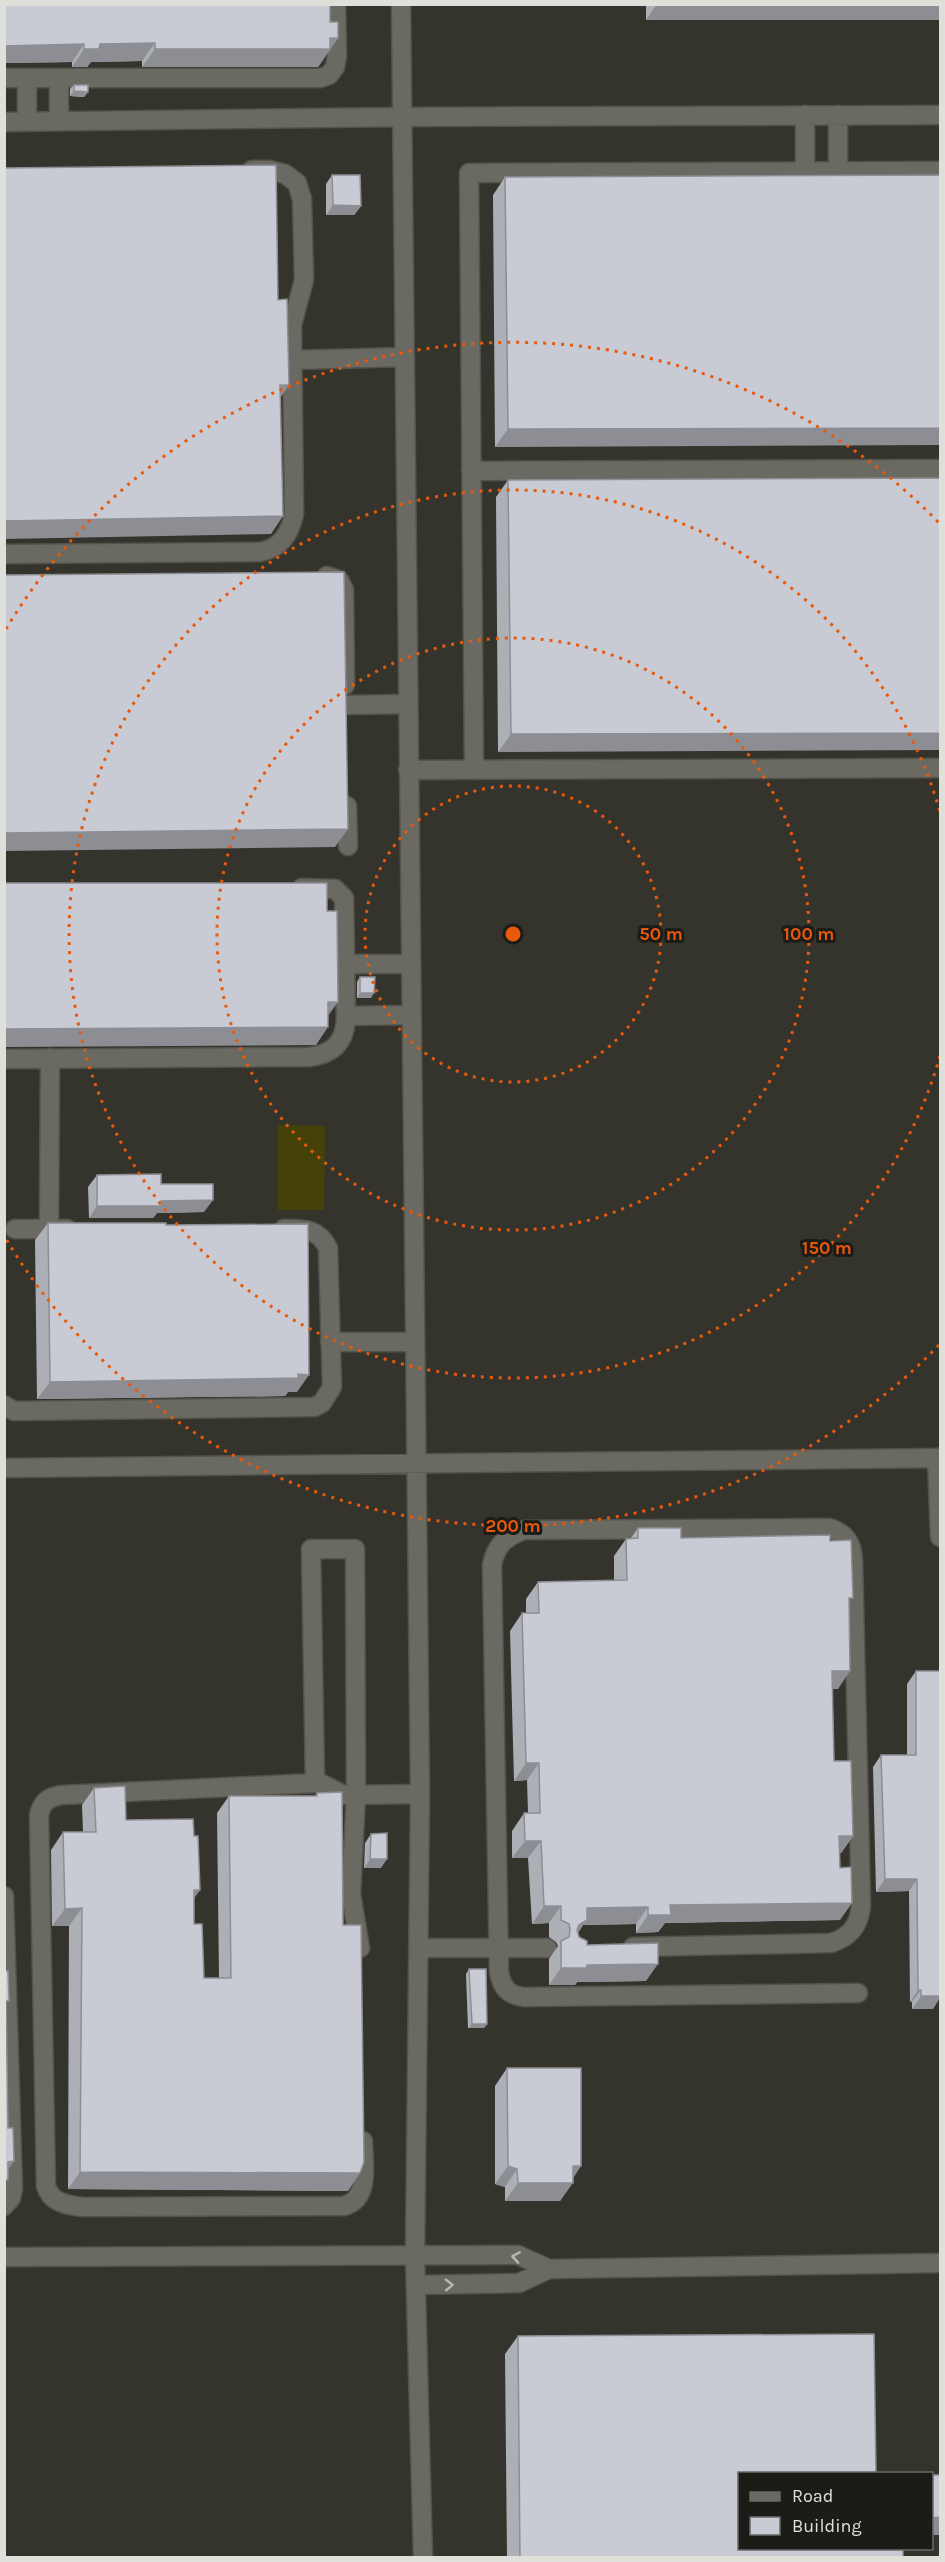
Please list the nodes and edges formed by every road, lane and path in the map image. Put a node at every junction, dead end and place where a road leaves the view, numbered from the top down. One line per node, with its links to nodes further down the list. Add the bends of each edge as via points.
1 (336, 4): 5 (street, via 336,62 333,72 325,76)
2 (402, 4): 9 (street)
3 (4, 78): 4 (street)
4 (27, 78): 5 (street); 11 (street)
5 (59, 78): 12 (street)
6 (805, 115): 7 (street); 9 (street); 14 (street)
7 (838, 115): 8 (street); 15 (street)
8 (940, 115)
9 (402, 117): 12 (street); 17 (street)
10 (4, 122): 11 (street)
11 (27, 122): 12 (street)
12 (59, 122)
13 (234, 171): 18 (street, via 276,171 292,178 301,190 305,270 293,315)
14 (805, 171): 15 (street); 20 (street, via 469,173)
15 (838, 171): 16 (street)
16 (940, 171)
17 (404, 357): 18 (street); 23 (street)
18 (292, 360): 21 (street, via 294,514 289,532 277,546 260,552)
19 (940, 469): 20 (street)
20 (471, 471): 28 (street)
21 (4, 554)
22 (307, 576): 24 (street, via 334,577 344,590)
23 (408, 704): 24 (street); 27 (street)
24 (346, 705): 25 (street)
25 (346, 728)
26 (940, 768): 28 (street)
27 (408, 770): 28 (street); 33 (street)
28 (474, 770)
29 (347, 787): 30 (street)
30 (348, 846)
31 (279, 888): 32 (street, via 327,887 340,892 345,904)
32 (346, 964): 33 (street); 35 (street)
33 (411, 964): 34 (street)
34 (411, 1015): 35 (street); 43 (street)
35 (346, 1016): 36 (street, via 346,1029 339,1044 318,1056)
36 (50, 1058): 37 (street); 39 (street)
37 (4, 1059)
38 (15, 1229): 39 (street)
39 (49, 1229): 40 (street)
40 (84, 1229)
41 (270, 1229): 42 (street, via 314,1231 328,1248)
42 (330, 1342): 43 (street); 44 (street, via 332,1387 322,1403 314,1407 14,1411)
43 (415, 1342): 46 (street)
44 (4, 1405)
45 (939, 1458): 46 (street); 48 (street)
46 (417, 1463): 47 (street); 50 (street)
47 (4, 1468)
48 (940, 1535)
49 (315, 1783): 51 (street, via 338,1794); 51 (street, via 311,1549 355,1549); 59 (street, via 62,1795 44,1802 39,1815 46,2186 59,2202 83,2207 344,2206 354,2201 363,2187)
50 (420, 1794): 51 (street); 55 (street)
51 (356, 1795): 57 (street, via 351,1894 360,1940)
52 (4, 1896): 60 (street, via 13,2189)
53 (499, 1947): 54 (street, via 492,1565 504,1539 524,1530 822,1527 842,1533 850,1544 853,1560 861,1906 857,1925 842,1939 831,1942); 55 (street); 56 (street); 58 (street, via 502,1986 510,1994 524,1997)
54 (611, 1947)
55 (419, 1948): 62 (street)
56 (547, 1948)
57 (360, 1964)
58 (858, 1993)
59 (362, 2120)
60 (4, 2206)
61 (4, 2257): 62 (street)
62 (415, 2257): 64 (street, one-way to 62, via 518,2255); 65 (street)
63 (940, 2263): 64 (street)
64 (549, 2269): 65 (street, one-way to 64, via 519,2283)
65 (416, 2285): 66 (street)
66 (423, 2558)

